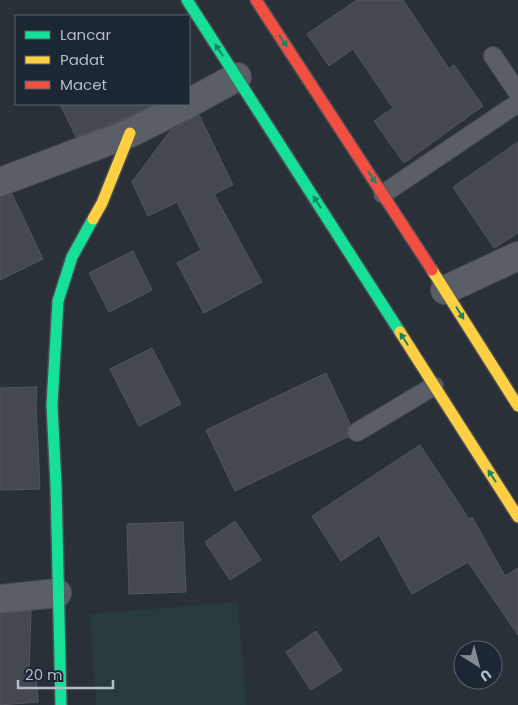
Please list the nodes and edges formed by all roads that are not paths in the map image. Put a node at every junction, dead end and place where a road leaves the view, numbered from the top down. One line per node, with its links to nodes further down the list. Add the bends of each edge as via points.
1 (187, 0): 4 (main road, one-way to 1)
2 (256, 0): 11 (main road, one-way to 11)
3 (493, 56): 5 (lane)
4 (237, 77): 6 (street); 14 (main road, one-way to 4)
5 (518, 93)
6 (190, 103)
7 (518, 103): 11 (lane)
8 (186, 105): 9 (street)
9 (130, 132): 10 (street); 18 (main road, via 102,203 72,257 58,302 52,405)
10 (0, 182)
11 (383, 194): 13 (main road)
12 (518, 256): 13 (street)
13 (445, 290): 15 (main road, one-way to 15)
14 (434, 386): 16 (lane); 17 (main road, one-way to 14)
15 (518, 406)
16 (357, 432)
17 (518, 517)
18 (57, 594): 19 (street); 20 (main road)
19 (0, 600)
20 (61, 705)

